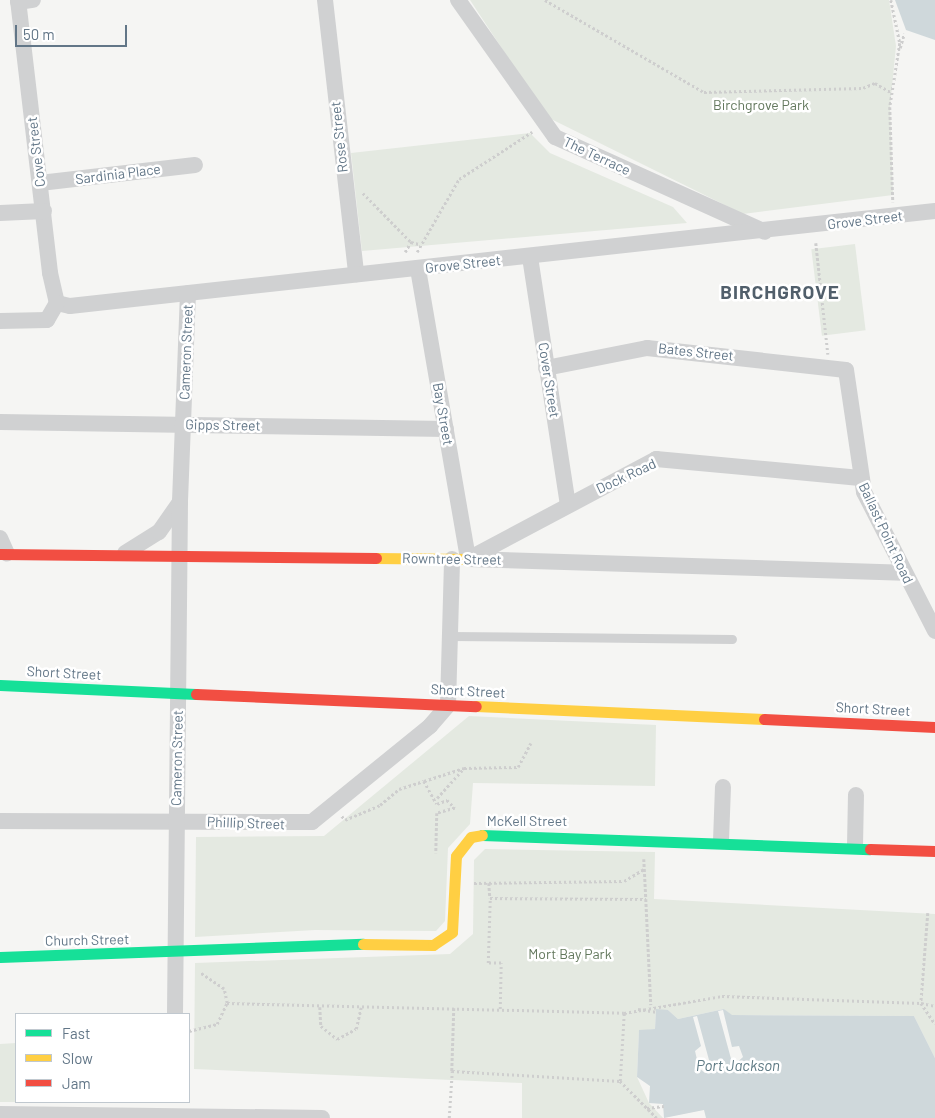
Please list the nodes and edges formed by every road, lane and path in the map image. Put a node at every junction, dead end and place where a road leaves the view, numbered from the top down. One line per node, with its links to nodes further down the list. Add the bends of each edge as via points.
1 (325, 0): 24 (street, Rose Street)
2 (458, 0): 9 (street, The Terrace)
3 (546, 0): 8 (path, via 704,92 863,88 875,83)
4 (891, 0): 7 (path)
5 (23, 1): 11 (street, Cove Street)
6 (904, 34): 7 (path)
7 (900, 48): 8 (path)
8 (892, 93): 16 (path)
9 (545, 126): 17 (street, The Terrace, via 568,144); 20 (path, via 459,179)
10 (195, 165): 11 (street, Sardinia Place)
11 (40, 184): 13 (street, Cove Street)
12 (358, 189): 18 (path)
13 (44, 211): 15 (street); 26 (street, Cove Street)
14 (935, 211): 16 (street, Grove Street)
15 (0, 213)
16 (893, 217): 17 (street, Grove Street)
17 (765, 232): 22 (street, Grove Street)
18 (411, 242): 20 (path); 21 (path)
19 (816, 243): 28 (path)
20 (419, 244): 23 (path)
21 (405, 252)
22 (530, 257): 23 (street, Grove Street); 29 (street, Cover Street)
23 (418, 268): 24 (street, Grove Street); 33 (street, Bay Street)
24 (356, 274): 25 (street, Grove Street)
25 (188, 293): 26 (street, Grove Street, via 70,306); 32 (street, Cameron Street)
26 (57, 303): 27 (street, via 47,320)
27 (0, 320)
28 (829, 366): 29 (street, Bates Street, via 647,348); 30 (street, Bates Street)
29 (546, 368): 36 (street, Cover Street)
30 (846, 370): 34 (street, Ballast Point Road)
31 (0, 422): 32 (street, Gipps Street)
32 (183, 424): 33 (street, Gipps Street); 35 (street, Cameron Street)
33 (446, 429): 42 (street, Bay Street)
34 (860, 478): 36 (street, Dock Road, via 656,459); 44 (street, Ballast Point Road)
35 (180, 501): 39 (street, via 156,535); 41 (street, Cameron Street)
36 (568, 504): 37 (street, Dock Road)
37 (511, 537): 42 (street, Dock Road); 43 (street)
38 (0, 538): 40 (street)
39 (124, 553): 40 (street, Rowntree Street); 41 (street, Rowntree Street)
40 (4, 554)
41 (180, 554): 42 (street, Rowntree Street); 49 (street, Cameron Street)
42 (460, 559): 43 (street, Rowntree Street); 46 (street, Bay Street)
43 (511, 560): 44 (street, Rowntree Street)
44 (903, 573): 45 (street, Ballast Point Road)
45 (935, 631)
46 (450, 636): 47 (lane); 50 (street, Bay Street)
47 (732, 639)
48 (0, 685): 49 (street, Short Street)
49 (178, 694): 50 (street, Short Street); 62 (street, Cameron Street)
50 (448, 705): 51 (street, Short Street); 60 (street, Phillip Street, via 430,726)
51 (935, 727)
52 (531, 743): 53 (path, via 518,767)
53 (464, 768): 54 (path); 58 (path)
54 (424, 781): 56 (path); 60 (path, via 399,789 380,805 345,820)
55 (724, 786): 65 (street)
56 (434, 794)
57 (856, 795): 66 (street)
58 (437, 798)
59 (437, 804): 61 (path)
60 (332, 805): 62 (street, Phillip Street, via 312,822 296,825)
61 (438, 813)
62 (176, 820): 63 (street, Phillip Street); 74 (street, Cameron Street)
63 (0, 821)
64 (645, 838): 65 (street, McKell Street); 68 (path); 69 (street, McKell Street, via 470,837 456,856)
65 (721, 841): 66 (street, McKell Street)
66 (855, 846): 67 (street, McKell Street)
67 (935, 851)
68 (644, 869): 70 (path, via 624,881); 72 (path)
69 (456, 882): 70 (path); 74 (street, McKell Street, via 452,932 433,945 304,944)
70 (490, 883): 71 (path)
71 (490, 898): 72 (path); 84 (path, via 488,963 501,963)
72 (646, 899): 79 (path)
73 (928, 913): 78 (path)
74 (175, 953): 75 (street, Church Street); 76 (street, Cameron Street)
75 (0, 957)
76 (176, 971): 77 (path, via 203,973 216,980 224,989); 87 (street, Cameron Street)
77 (227, 1003): 81 (path); 90 (path, via 217,1024)
78 (921, 1003): 79 (path, via 722,996); 80 (path); 89 (path)
79 (651, 1005): 85 (path)
80 (935, 1006)
81 (320, 1007): 82 (path); 82 (path, via 321,1026 337,1039 356,1029)
82 (361, 1008): 83 (path)
83 (454, 1008): 84 (path); 91 (path)
84 (500, 1009): 88 (path)
85 (638, 1009): 86 (path); 88 (path)
86 (656, 1012)
87 (175, 1013)
88 (624, 1013): 92 (path)
89 (935, 1024)
90 (190, 1031)
91 (452, 1071): 92 (path); 98 (path)
92 (620, 1081): 94 (path)
93 (664, 1106): 94 (path)
94 (647, 1108): 99 (path)
95 (173, 1112): 96 (street); 97 (street)
96 (0, 1114)
97 (322, 1118)
98 (449, 1118)
99 (657, 1118)

